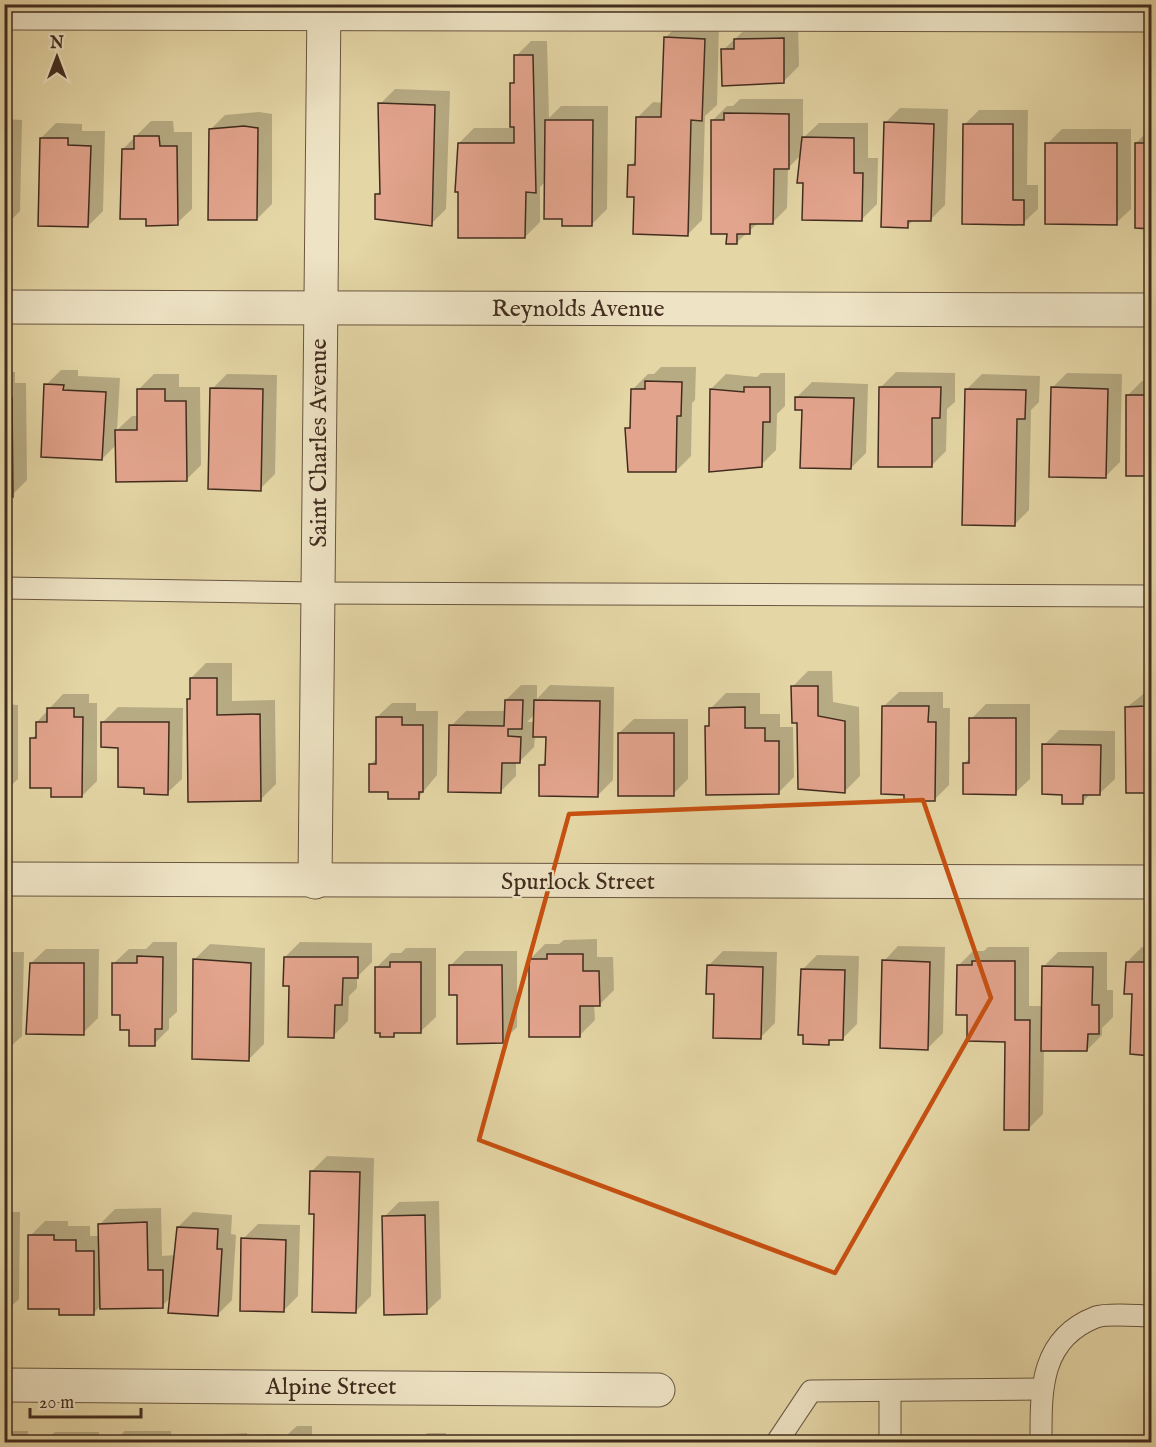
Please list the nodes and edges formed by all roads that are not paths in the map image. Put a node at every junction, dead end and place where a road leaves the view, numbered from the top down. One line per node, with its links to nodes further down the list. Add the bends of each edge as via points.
1 (324, 12): 2 (lane); 3 (lane); 5 (street, Saint Charles Avenue)
2 (4, 19)
3 (1152, 21)
4 (4, 307): 5 (street, Reynolds Avenue)
5 (320, 309): 6 (street, Reynolds Avenue); 8 (street, Saint Charles Avenue)
6 (1152, 310)
7 (4, 588): 8 (lane)
8 (318, 593): 9 (lane); 11 (street, Saint Charles Avenue)
9 (1152, 596)
10 (4, 879): 11 (street, Spurlock Street)
11 (315, 882): 12 (street, Spurlock Street)
12 (1152, 882)
13 (1152, 1316): 15 (lane, via 1097,1316 1065,1337 1047,1363)
14 (4, 1385): 16 (street, Alpine Street)
15 (1041, 1389): 17 (lane); 20 (lane)
16 (658, 1390)
17 (890, 1391): 18 (lane, via 811,1391); 19 (lane)
18 (777, 1443)
19 (890, 1443)
20 (1041, 1443)

